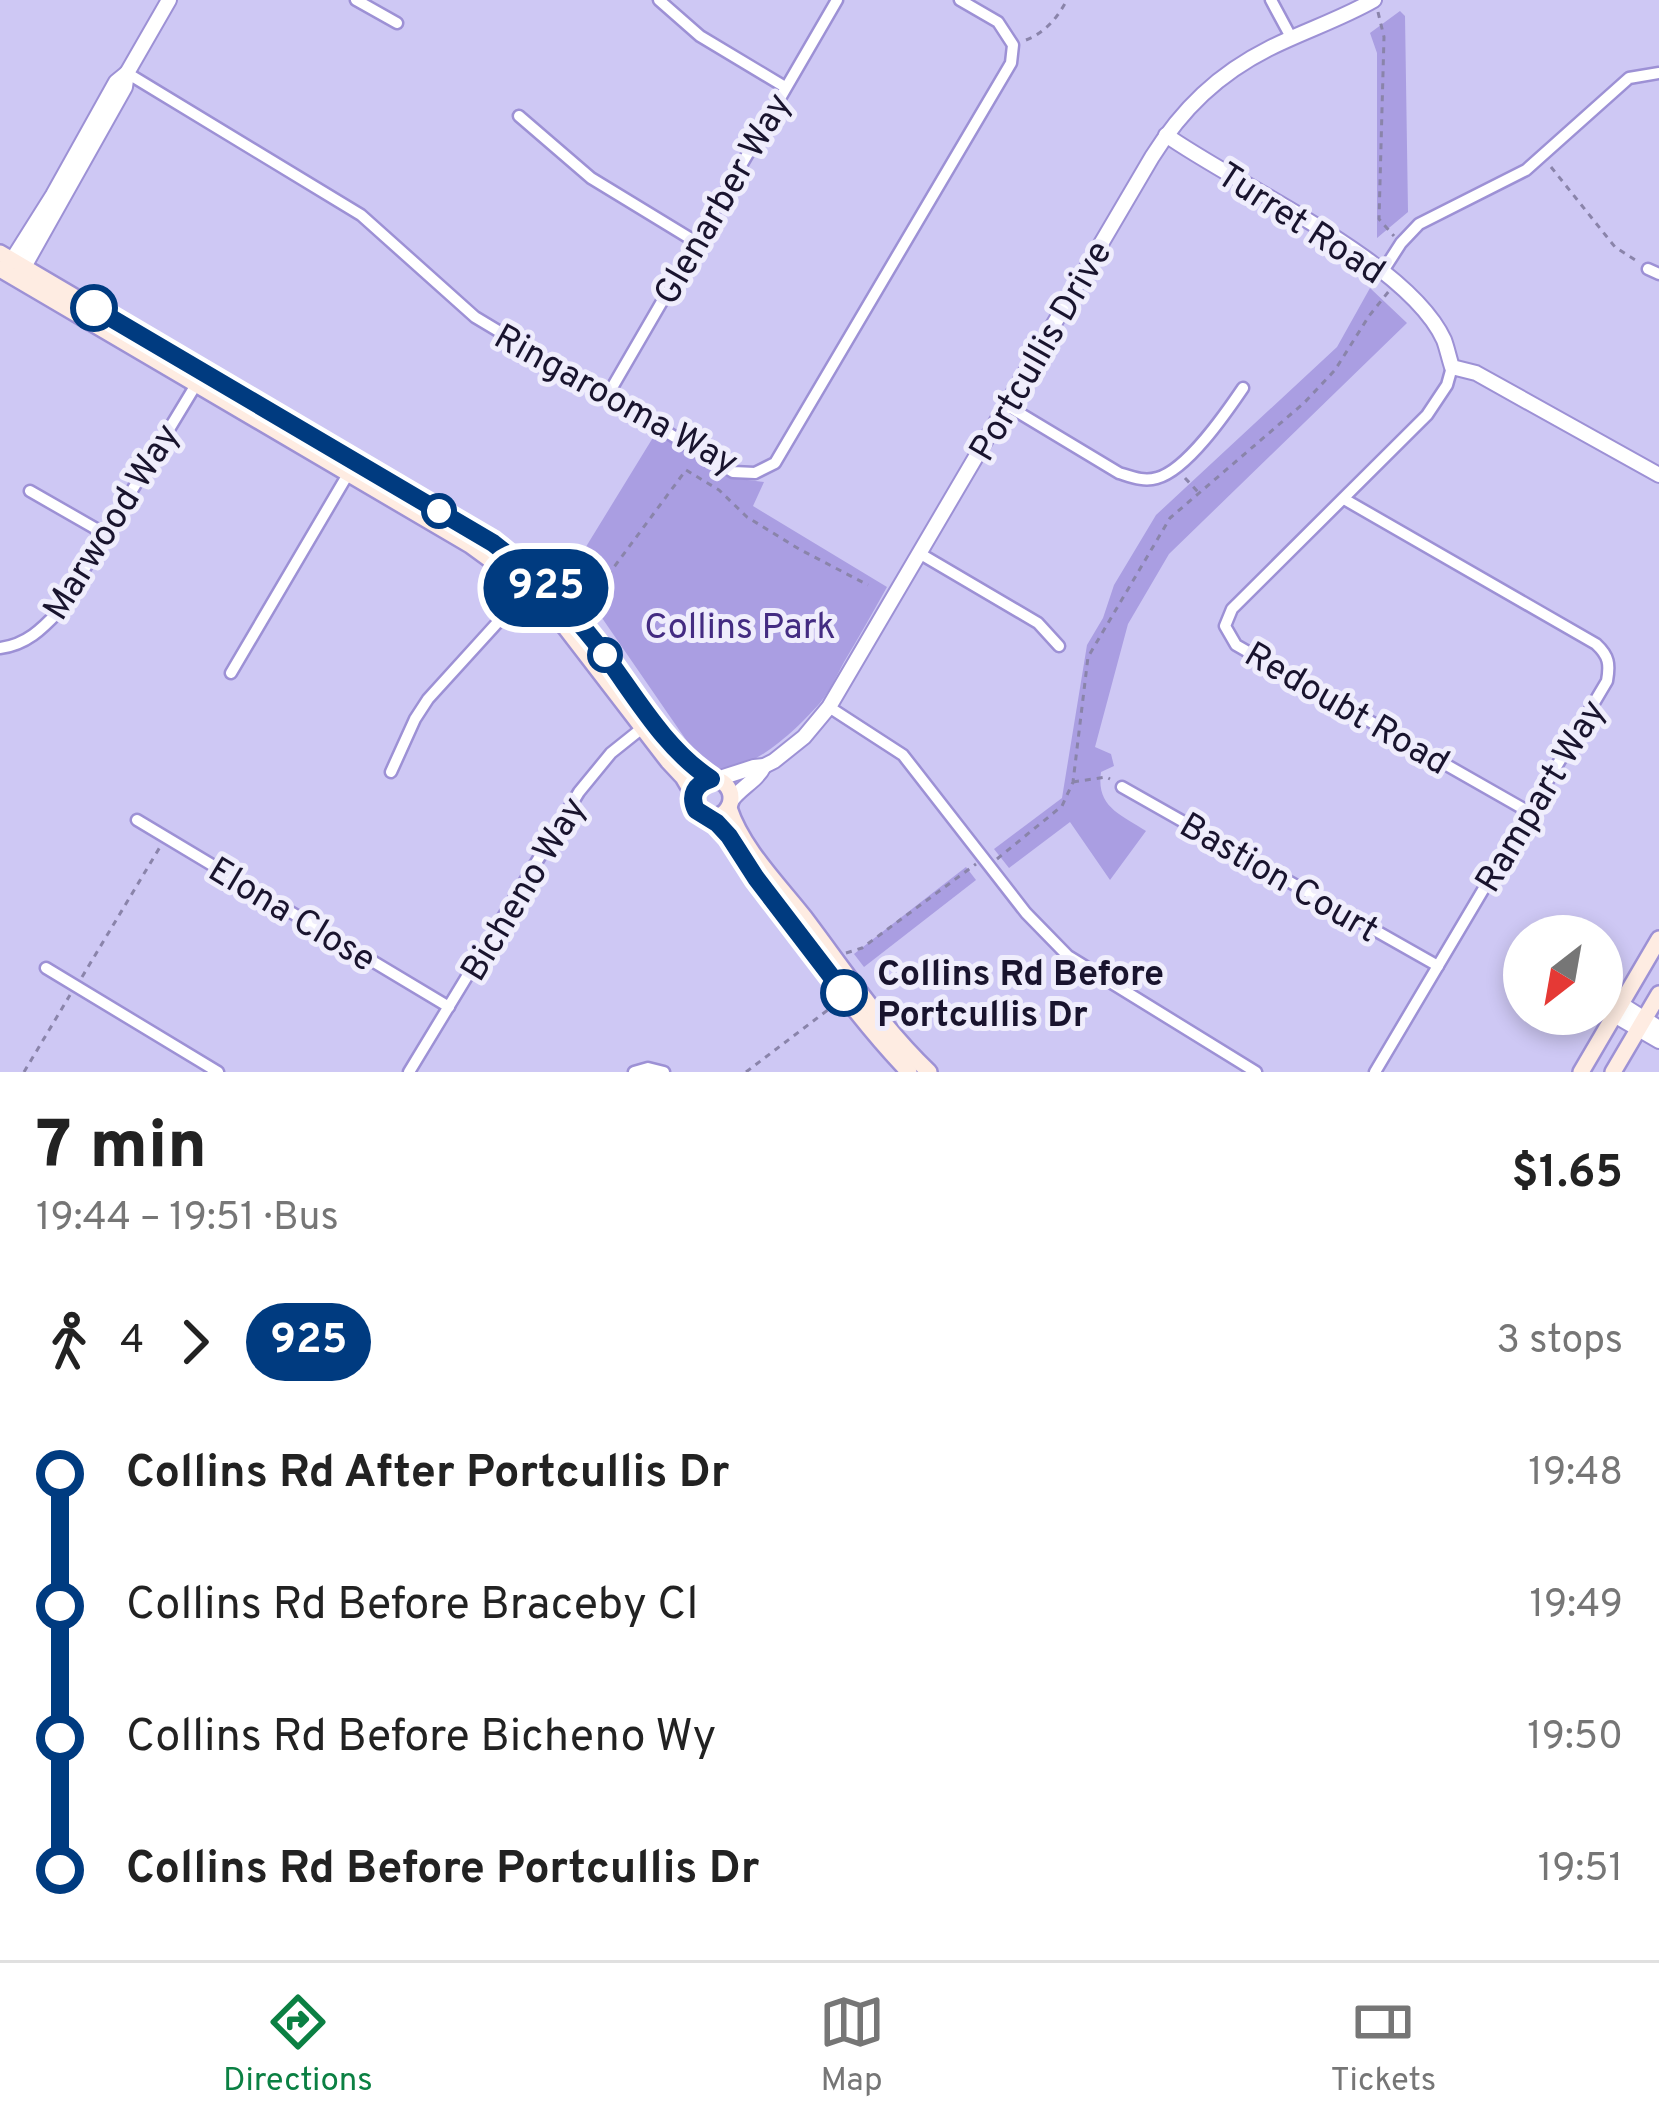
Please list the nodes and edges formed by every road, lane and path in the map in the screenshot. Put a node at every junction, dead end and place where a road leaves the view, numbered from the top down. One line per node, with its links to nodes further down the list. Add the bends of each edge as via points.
1 (169, 0): 12 (street)
2 (356, 0): 9 (street)
3 (659, 0): 14 (street, via 700,36)
4 (837, 0): 14 (street, Glenarber Way)
5 (960, 0): 11 (street, via 998,22)
6 (1067, 0): 11 (path, via 1038,36)
7 (1271, 0): 10 (street)
8 (1373, 1): 10 (street, Portcullis Drive); 19 (path, via 1384,37 1379,219)
9 (397, 23)
10 (1292, 39): 16 (street, Portcullis Drive, via 1226,74)
11 (1013, 45): 27 (street, Ringarooma Way, via 1011,63 775,463 733,472)
12 (128, 73): 20 (street); 27 (street, Ringarooma Way, via 361,215 475,317)
13 (1659, 74): 17 (street, via 1629,78)
14 (785, 87): 18 (street, Glenarber Way)
15 (519, 116): 18 (street, via 591,178)
16 (1166, 135): 22 (street, Turret Road); 28 (street, Portcullis Drive)
17 (1542, 157): 19 (street, via 1419,224); 21 (path, via 1615,247)
18 (696, 242): 27 (street, Glenarber Way)
19 (1401, 243): 22 (street)
20 (9, 267): 25 (main road)
21 (1654, 271)
22 (1383, 272): 23 (street, Turret Road)
23 (1396, 282): 24 (street, Turret Road, via 1431,319); 33 (path, via 1335,370)
24 (1452, 367): 31 (street); 34 (street, Redoubt Road, via 1427,416)
25 (200, 378): 29 (main road); 35 (street, Marwood Way)
26 (1243, 388): 30 (street)
27 (606, 398)
28 (1006, 405): 30 (street, via 1119,473 1159,478); 36 (street, Portcullis Drive)
29 (352, 468): 37 (main road); 43 (street)
30 (1175, 468): 33 (path)
31 (1659, 475)
32 (30, 490): 35 (street)
33 (1200, 494): 42 (path, via 1170,518)
34 (1344, 499): 53 (street, Rampart Way, via 1606,654 1607,681); 53 (street, Redoubt Road, via 1232,609 1225,626 1236,645)
35 (105, 534): 41 (street, Marwood Way, via 59,611 38,633)
36 (919, 553): 40 (street, via 1039,623); 44 (street, Portcullis Drive)
37 (532, 585): 45 (main road); 47 (street, via 428,699)
38 (868, 585): 39 (path, via 747,517 686,470)
39 (584, 602)
40 (1059, 646): 42 (path)
41 (0, 648)
42 (1088, 657): 49 (path)
43 (231, 673)
44 (829, 707): 46 (street, Portcullis Drive); 80 (street, via 903,755 1068,956)
45 (647, 723): 48 (main road); 51 (main road); 68 (street, Bicheno Way, via 579,793)
46 (764, 766): 48 (street, Portcullis Drive); 52 (street, Portcullis Drive)
47 (391, 772)
48 (714, 779): 51 (main road); 52 (main road, via 728,788)
49 (1073, 782): 50 (path, via 1106,777); 57 (path, via 1055,815)
50 (1122, 787): 61 (street, Bastion Court)
51 (693, 794): 54 (main road, via 696,810)
52 (730, 804): 54 (main road); 79 (main road, via 771,875)
53 (1529, 812): 61 (street, Rampart Way)
54 (710, 818): 78 (main road)
55 (137, 820): 68 (street, Elona Close)
56 (161, 845): 63 (path)
57 (995, 860)
58 (975, 864): 60 (path, via 862,948)
59 (1659, 939): 66 (main road)
60 (841, 954)
61 (1438, 966): 81 (street, Rampart Way)
62 (46, 968): 73 (street)
63 (82, 978)
64 (70, 994): 72 (path)
65 (1659, 994): 69 (main road)
66 (1623, 1000)
67 (833, 1006): 77 (path)
68 (449, 1007): 74 (street, Bicheno Way)
69 (1647, 1026): 71 (street); 83 (main road)
70 (1602, 1035): 82 (main road)
71 (1659, 1041)
72 (24, 1072)
73 (218, 1072)
74 (410, 1072)
75 (634, 1072): 76 (street)
76 (664, 1072)
77 (746, 1072)
78 (909, 1072)
79 (929, 1072)
80 (1256, 1072)
81 (1375, 1072)
82 (1581, 1072)
83 (1613, 1072)

